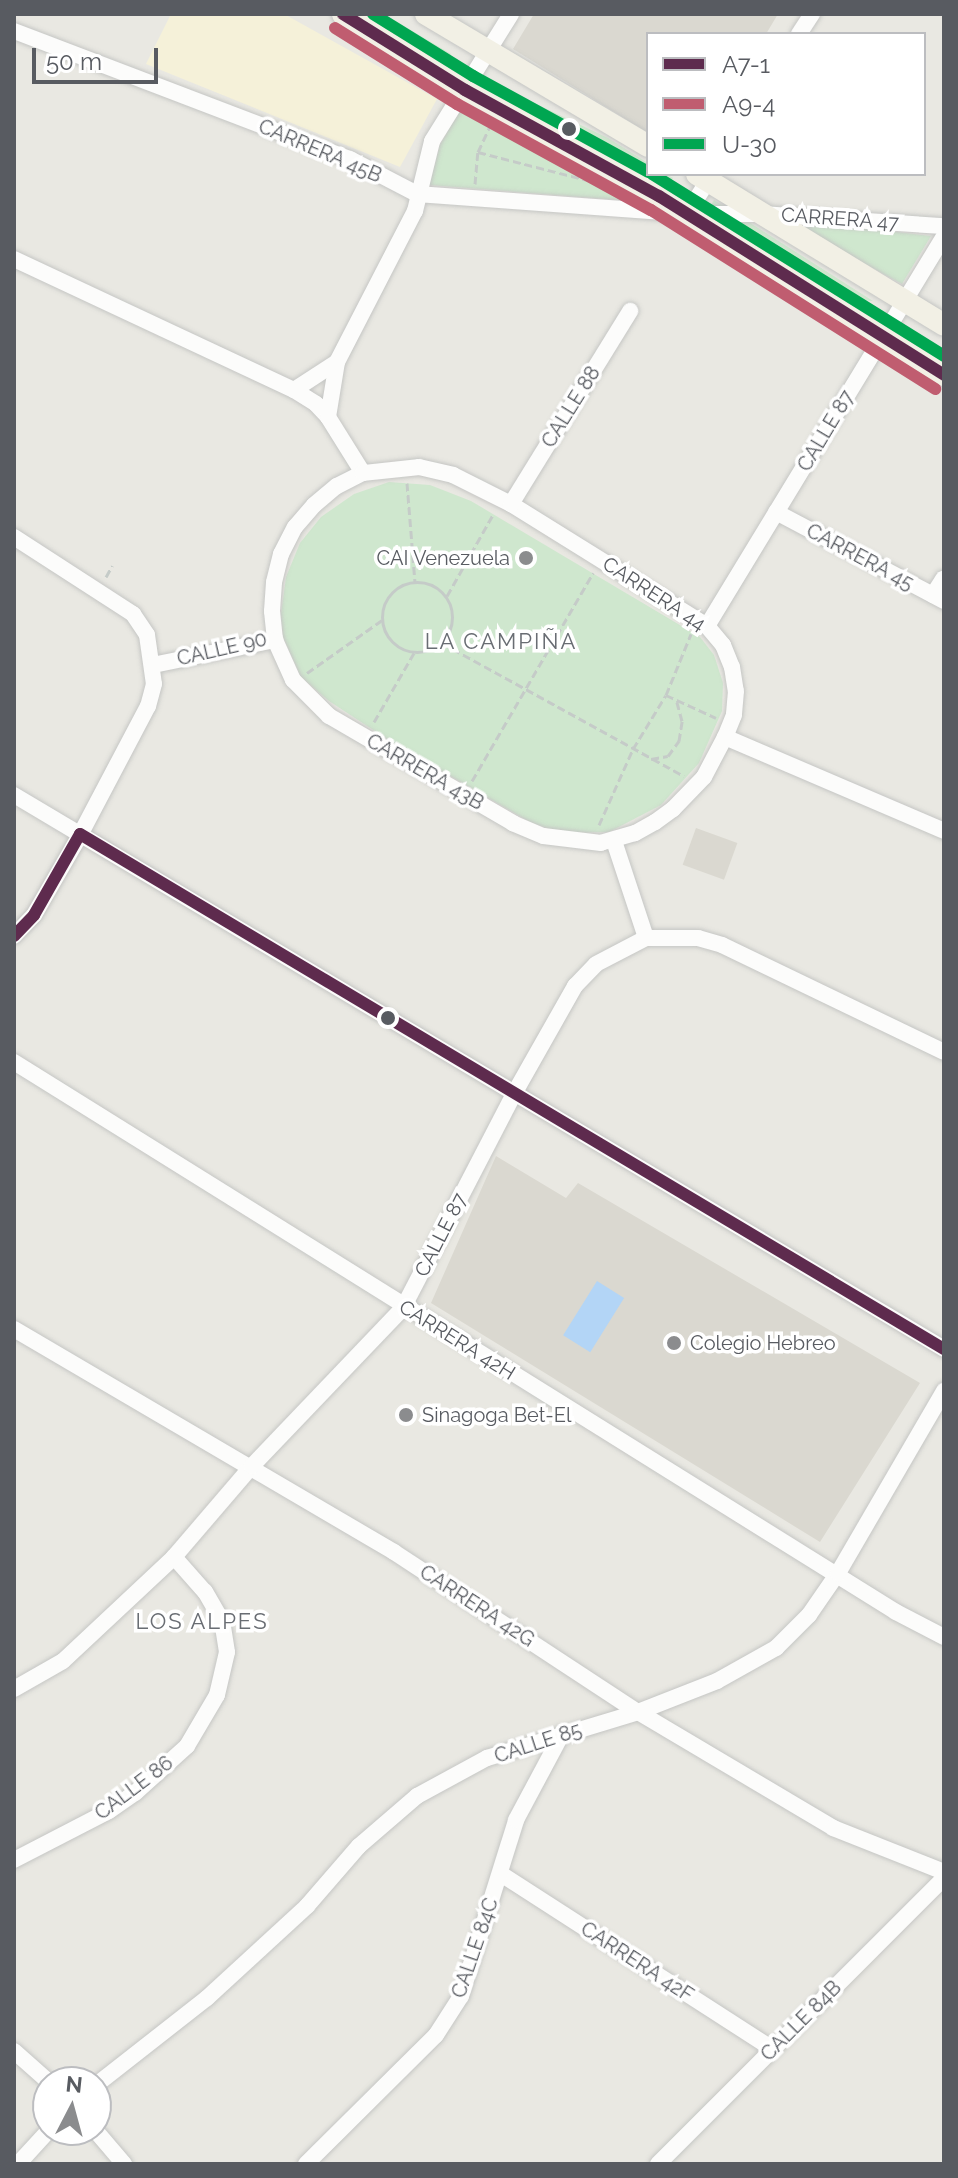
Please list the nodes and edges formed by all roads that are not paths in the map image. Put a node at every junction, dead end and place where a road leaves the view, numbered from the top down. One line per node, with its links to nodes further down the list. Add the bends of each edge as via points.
1 (343, 14): 8 (main road)
2 (426, 14): 7 (main road)
3 (511, 14): 7 (street)
4 (812, 14): 6 (street)
5 (14, 31): 11 (street, CARRERA 45B, via 350,159)
6 (800, 32)
7 (488, 52): 8 (street); 9 (main road)
8 (465, 90): 11 (street, via 432,141); 12 (main road)
9 (646, 145)
10 (705, 176): 12 (street); 13 (main road)
11 (417, 194): 12 (street, CARRERA 45B); 21 (street, via 415,211)
12 (687, 214): 13 (street, CARRERA 47); 20 (main road)
13 (761, 214): 14 (street, CARRERA 47); 17 (main road)
14 (944, 226)
15 (944, 236): 17 (street, CALLE 87)
16 (14, 259): 23 (street)
17 (905, 300): 19 (main road); 20 (street, CALLE 87)
18 (630, 311): 26 (street, CALLE 88)
19 (944, 325)
20 (882, 338): 22 (main road); 27 (street, CALLE 87)
21 (337, 362): 23 (street); 24 (street)
22 (944, 375)
23 (294, 390): 24 (street)
24 (328, 417): 25 (street)
25 (363, 473): 26 (street, CARRERA 44, via 405,467 453,475); 32 (street, CALLE 90, via 314,505 288,540 274,582)
26 (506, 502): 31 (street, CARRERA 44)
27 (776, 512): 30 (street, CARRERA 45); 31 (street, CALLE 87)
28 (14, 537): 33 (street, via 133,614 147,635)
29 (943, 579): 30 (street)
30 (938, 598)
31 (703, 623): 34 (street, CARRERA 44, via 723,645 732,667 736,691)
32 (275, 640): 33 (street, CALLE 90); 38 (street, CARRERA 43B, via 293,680 329,716 513,823 565,842)
33 (153, 665): 37 (street, CALLE 90, via 150,703)
34 (728, 731): 36 (street); 38 (street, via 698,783 655,822)
35 (14, 795): 37 (street)
36 (944, 831)
37 (80, 834): 39 (street, CALLE 90, via 34,915); 43 (street)
38 (608, 842): 40 (street)
39 (14, 936)
40 (646, 938): 41 (street, via 688,937 722,945); 43 (street, CALLE 87, via 584,974)
41 (944, 1052)
42 (14, 1062): 44 (street, CARRERA 42H)
43 (515, 1092): 44 (street, CALLE 87); 46 (street)
44 (403, 1308): 48 (street, CALLE 87); 50 (street, CARRERA 42H)
45 (14, 1329): 48 (street, CARRERA 42G)
46 (944, 1349)
47 (944, 1391): 50 (street, CALLE 85)
48 (252, 1466): 49 (street, CALLE 87); 53 (street, CARRERA 42G)
49 (174, 1557): 52 (street, CALLE 87, via 63,1661); 55 (street, CALLE 86, via 222,1621 226,1668 217,1695 187,1746 109,1811)
50 (838, 1573): 51 (street, CARRERA 42H); 53 (street, CALLE 85, via 809,1615 776,1648 717,1681)
51 (944, 1637)
52 (14, 1689)
53 (638, 1712): 54 (street, CALLE 85); 56 (street, CARRERA 42G, via 833,1828)
54 (562, 1734): 57 (street, CALLE 84C, via 516,1820); 62 (street, CALLE 85, via 487,1758 417,1796 359,1846 307,1906 207,1998)
55 (14, 1860)
56 (944, 1872)
57 (501, 1874): 59 (street, CARRERA 42F); 67 (street, CALLE 84C, via 461,1996 436,2035)
58 (944, 1878): 59 (street, CALLE 84B)
59 (773, 2049): 68 (street, CALLE 84B)
60 (14, 2051): 61 (street)
61 (32, 2067)
62 (112, 2072)
63 (34, 2146): 65 (street)
64 (109, 2146): 66 (street)
65 (18, 2164)
66 (124, 2164)
67 (306, 2164)
68 (658, 2164)

